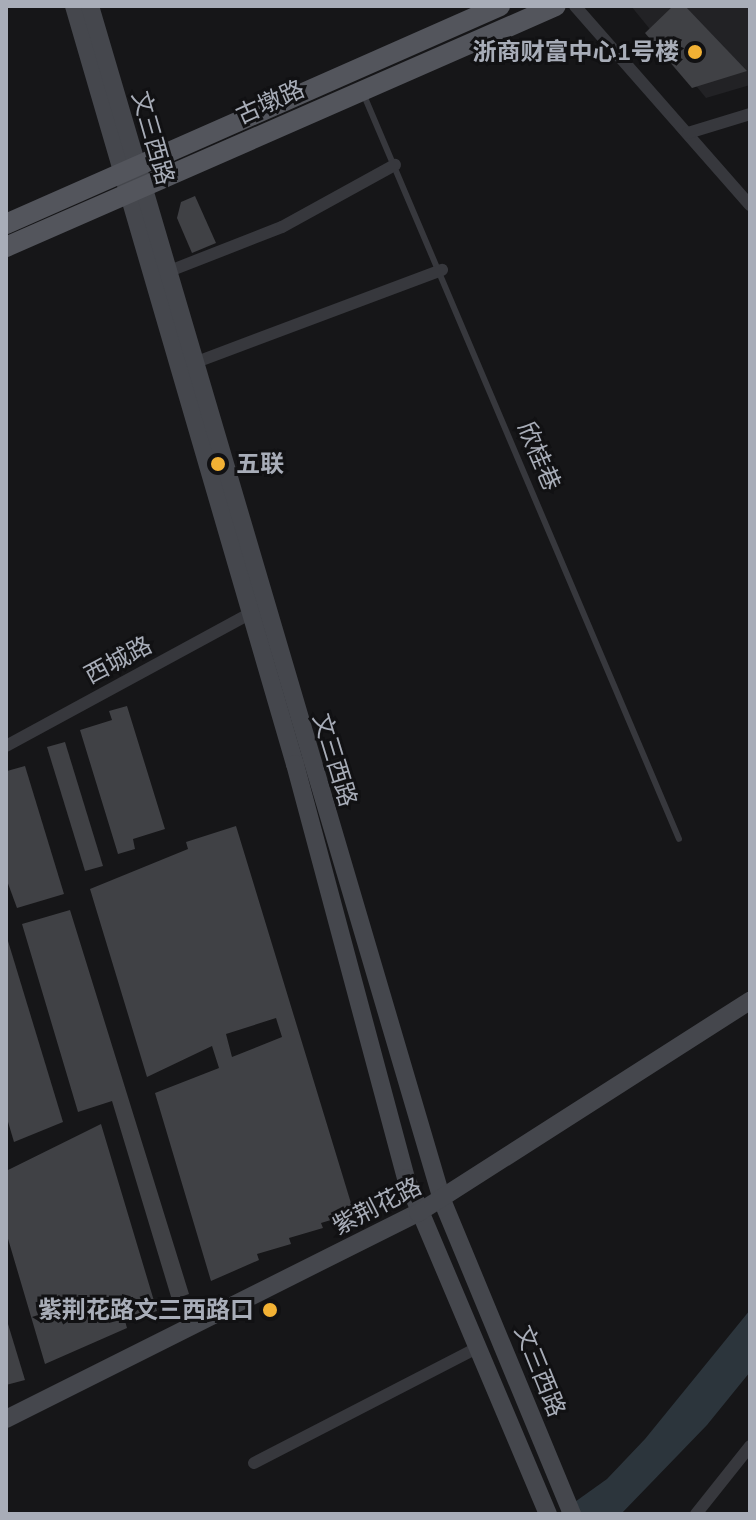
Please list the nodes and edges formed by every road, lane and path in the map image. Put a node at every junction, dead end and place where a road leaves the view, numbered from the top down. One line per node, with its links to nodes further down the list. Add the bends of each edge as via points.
1 (74, 6): 10 (main road, 文三西路)
2 (90, 6): 10 (main road, 文三西路)
3 (500, 6): 10 (main road, 古墩路)
4 (556, 6): 6 (main road, 古墩路)
5 (575, 6): 8 (street)
6 (361, 90): 9 (lane, 欣桂巷); 10 (main road, 古墩路)
7 (750, 114): 8 (street)
8 (688, 133): 11 (street)
9 (395, 165): 14 (lane, 欣桂巷); 15 (street, via 282,227)
10 (132, 180): 12 (main road, 古墩路); 13 (main road, 古墩路); 15 (main road, 文三西路); 17 (main road, 文三西路)
11 (750, 205)
12 (6, 224)
13 (6, 247)
14 (442, 270): 16 (street); 19 (lane, 欣桂巷)
15 (167, 272): 16 (main road, 文三西路)
16 (194, 363): 21 (main road, 文三西路)
17 (251, 613): 18 (street, 西城路); 22 (main road, 文三西路)
18 (6, 746)
19 (679, 839)
20 (750, 1001): 21 (main road, 紫荆花路)
21 (442, 1200): 22 (main road, 紫荆花路); 27 (main road, 文三西路)
22 (418, 1213): 23 (main road, 文三西路); 24 (main road, 紫荆花路)
23 (479, 1347): 26 (street); 28 (main road, 文三西路)
24 (6, 1419)
25 (750, 1446): 29 (street)
26 (254, 1463)
27 (568, 1506)
28 (548, 1513)
29 (696, 1514)

